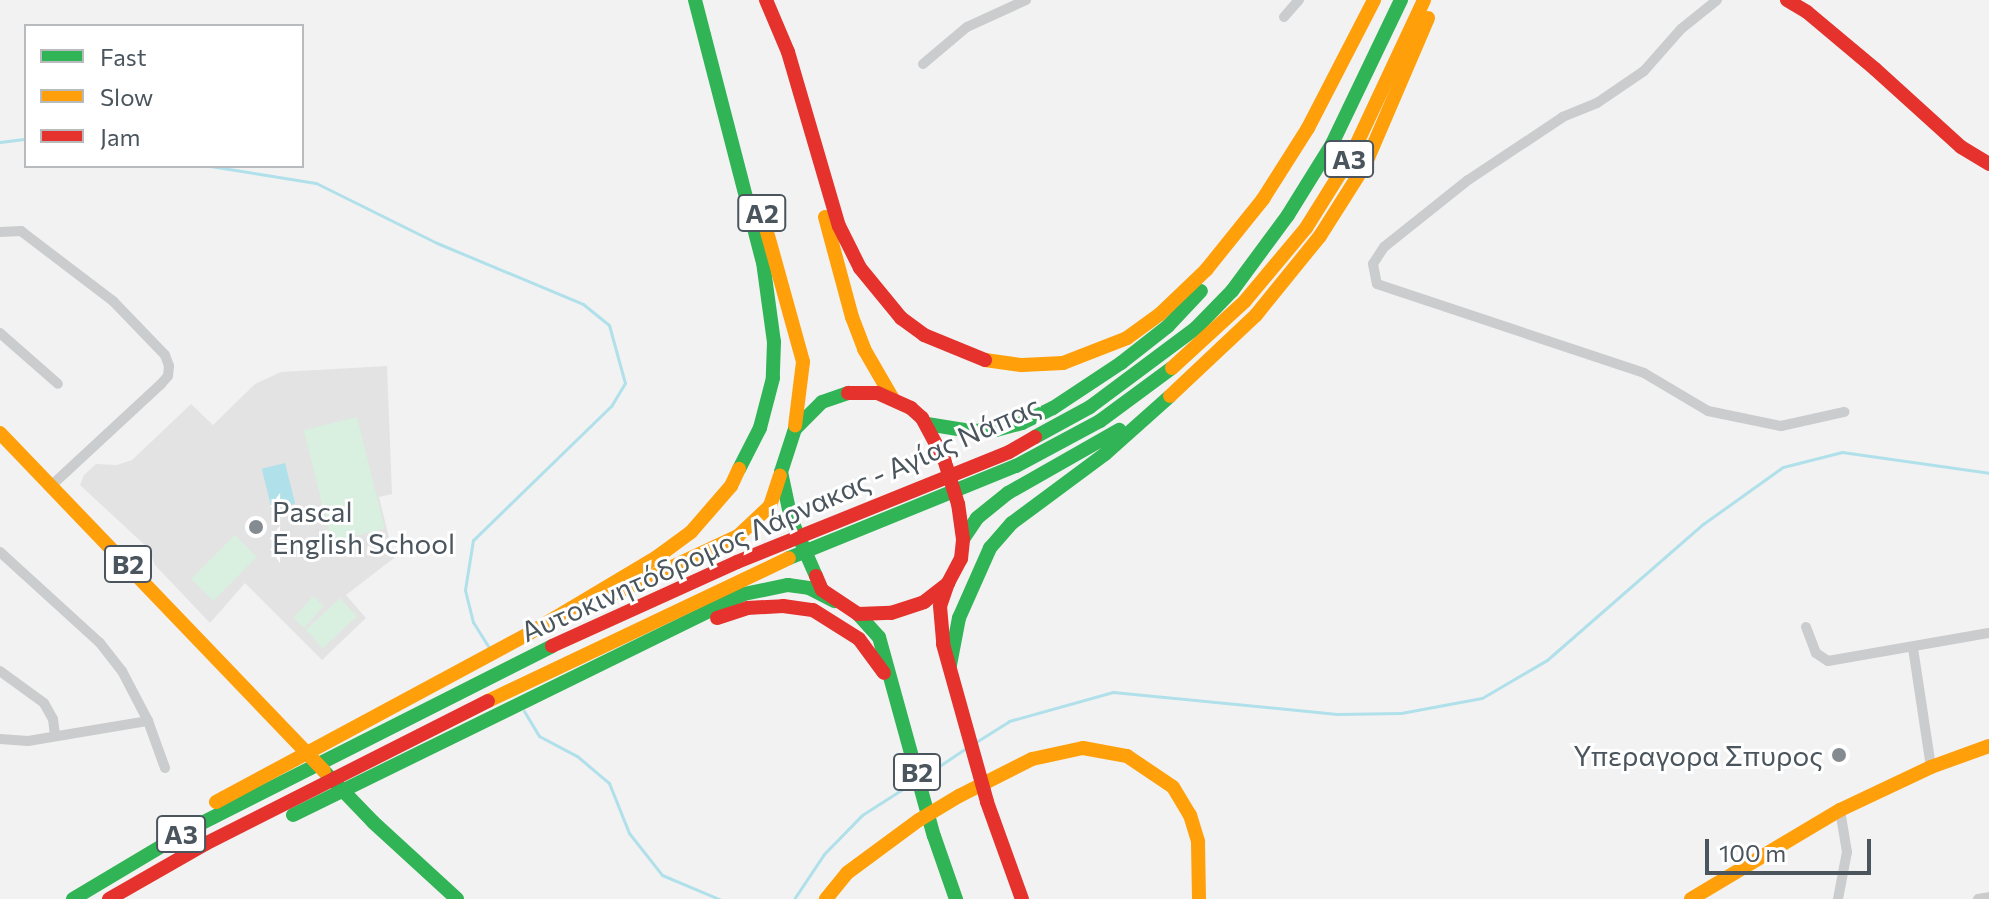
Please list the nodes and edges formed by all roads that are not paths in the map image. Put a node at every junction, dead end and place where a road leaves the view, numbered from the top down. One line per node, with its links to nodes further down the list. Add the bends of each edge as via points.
1 (696, 0): 22 (main road, A2, via 795,327 803,362); 33 (main road, via 771,307 773,378 760,428 731,486 691,532)
2 (764, 0): 5 (main road, via 788,52 839,226 860,268 901,318 924,335 990,362 1022,365 1063,363 1127,338 1206,270 1308,128); 18 (main road, A2, via 852,317)
3 (1026, 0): 13 (street, via 967,27)
4 (1299, 0): 12 (street)
5 (1374, 0)
6 (1385, 0): 21 (main road, via 1318,133 1272,208 1168,326 1121,363 1022,423 970,431)
7 (1401, 0): 40 (main road, Αυτοκινητόδρομος Λάρνακας - Αγίας Νάπας / A3, via 1332,144 1288,215 1232,291 1142,371 1009,452 709,574)
8 (1424, 0): 44 (main road, Αυτοκινητόδρομος Λάρνακας - Αγίας Νάπας / A3, via 1351,156 1306,228 1245,301 1154,384 1100,421 1016,466 734,583 579,655)
9 (1435, 0): 19 (main road, via 1365,165 1320,236 1256,315)
10 (1717, 0): 20 (street, via 1681,29 1644,71 1468,180 1384,247 1373,264 1377,284 1644,373 1708,411 1781,426)
11 (1787, 0): 14 (main road, via 1875,69 1951,139)
12 (1284, 17)
13 (923, 64)
14 (1989, 164)
15 (0, 232): 25 (street, via 21,231 113,301 165,355 169,366 161,384)
16 (0, 333): 17 (street)
17 (58, 384)
18 (893, 399): 21 (main road); 22 (main road, via 848,393 822,402)
19 (1162, 402): 26 (main road, via 1008,493 977,518); 36 (main road, via 1105,454 1012,523 990,548 959,618)
20 (1844, 412)
21 (927, 424): 26 (main road, via 944,459)
22 (795, 429): 24 (main road)
23 (0, 433): 25 (main road, B2)
24 (781, 472): 29 (main road, via 806,561 822,590); 33 (main road, via 770,506 738,536)
25 (52, 485): 56 (main road, B2, via 373,822)
26 (963, 539): 28 (main road, via 961,559)
27 (0, 552): 39 (street, via 100,643 122,671)
28 (948, 583): 30 (main road, via 908,609); 36 (main road, B2, via 940,624)
29 (835, 601): 30 (main road); 34 (main road, via 809,588 768,587)
30 (858, 614): 38 (main road, B2, via 879,637)
31 (1806, 627): 35 (street, via 1816,653 1828,661)
32 (1989, 633): 35 (street)
33 (523, 637): 40 (main road)
34 (643, 642): 38 (main road, via 747,608 813,610 859,639); 44 (main road, via 495,716)
35 (1913, 648): 45 (street)
36 (952, 670): 59 (main road, B2, via 987,802)
37 (0, 671): 41 (street, via 44,703)
38 (894, 688): 58 (main road, B2)
39 (148, 721): 41 (street); 46 (street)
40 (356, 735): 47 (main road)
41 (55, 736): 42 (street)
42 (0, 739)
43 (1989, 746): 45 (main road)
44 (377, 766): 48 (main road, Αυτοκινητόδρομος Λάρνακας - Αγίας Νάπας / A3)
45 (1931, 767): 49 (main road)
46 (165, 768)
47 (288, 771): 52 (main road, via 109,863); 53 (main road, A3)
48 (310, 799): 54 (main road, Αυτοκινητόδρομος Λάρνακας - Αγίας Νάπας / A3, via 205,844); 55 (main road)
49 (1840, 810): 51 (street, via 1847,852); 61 (main road)
50 (1989, 897): 62 (street)
51 (1842, 898)
52 (57, 899)
53 (73, 899)
54 (109, 899)
55 (129, 899)
56 (457, 899)
57 (826, 899): 60 (main road, via 847,873 959,796 1032,759 1083,748 1127,756 1173,787 1198,842)
58 (956, 899)
59 (1022, 899)
60 (1199, 899)
61 (1691, 899)
62 (1978, 899)

